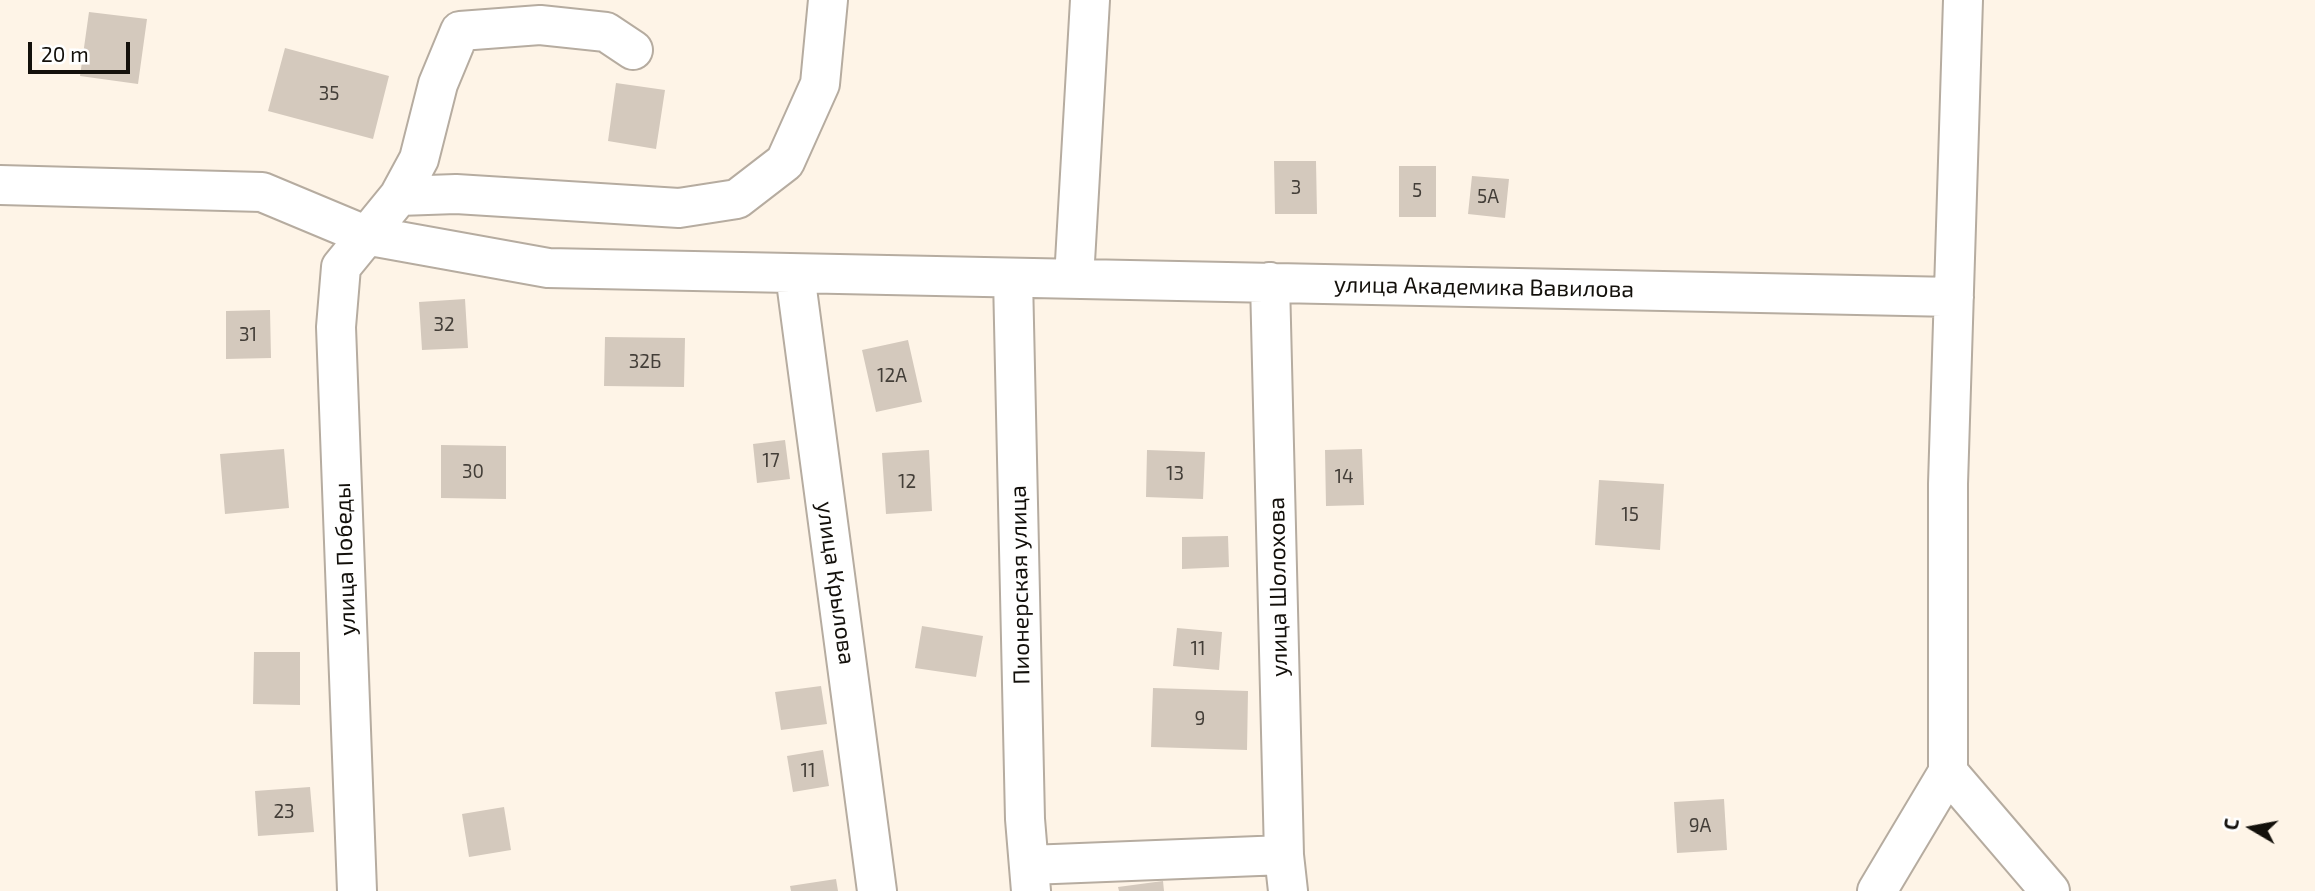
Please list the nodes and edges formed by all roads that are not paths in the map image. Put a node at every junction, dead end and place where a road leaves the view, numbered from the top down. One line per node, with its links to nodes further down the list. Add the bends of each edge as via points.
1 (828, 0): 6 (street, via 820,84 785,162 737,199 679,208 456,194)
2 (1090, 0): 10 (street)
3 (1962, 0): 12 (street)
4 (633, 50): 6 (street, улица Победы, via 606,32 540,25 460,31 438,84 419,159)
5 (0, 185): 7 (street, улица Академика Вавилова, via 262,192)
6 (399, 196): 7 (street, улица Победы)
7 (365, 235): 8 (street, улица Академика Вавилова, via 548,268); 16 (street, улица Победы, via 341,267 336,327)
8 (795, 274): 9 (street, улица Академика Вавилова); 17 (street, улица Крылова)
9 (1013, 278): 10 (street, улица Академика Вавилова); 15 (street, Пионерская улица)
10 (1074, 279): 11 (street, улица Академика Вавилова)
11 (1270, 282): 12 (street, улица Академика Вавилова); 14 (street, улица Шолохова)
12 (1954, 297): 13 (street, via 1948,484)
13 (1948, 772): 18 (street); 19 (street)
14 (1286, 873): 15 (street)
15 (1030, 878)
16 (357, 891)
17 (877, 891)
18 (1877, 891)
19 (2050, 891)

